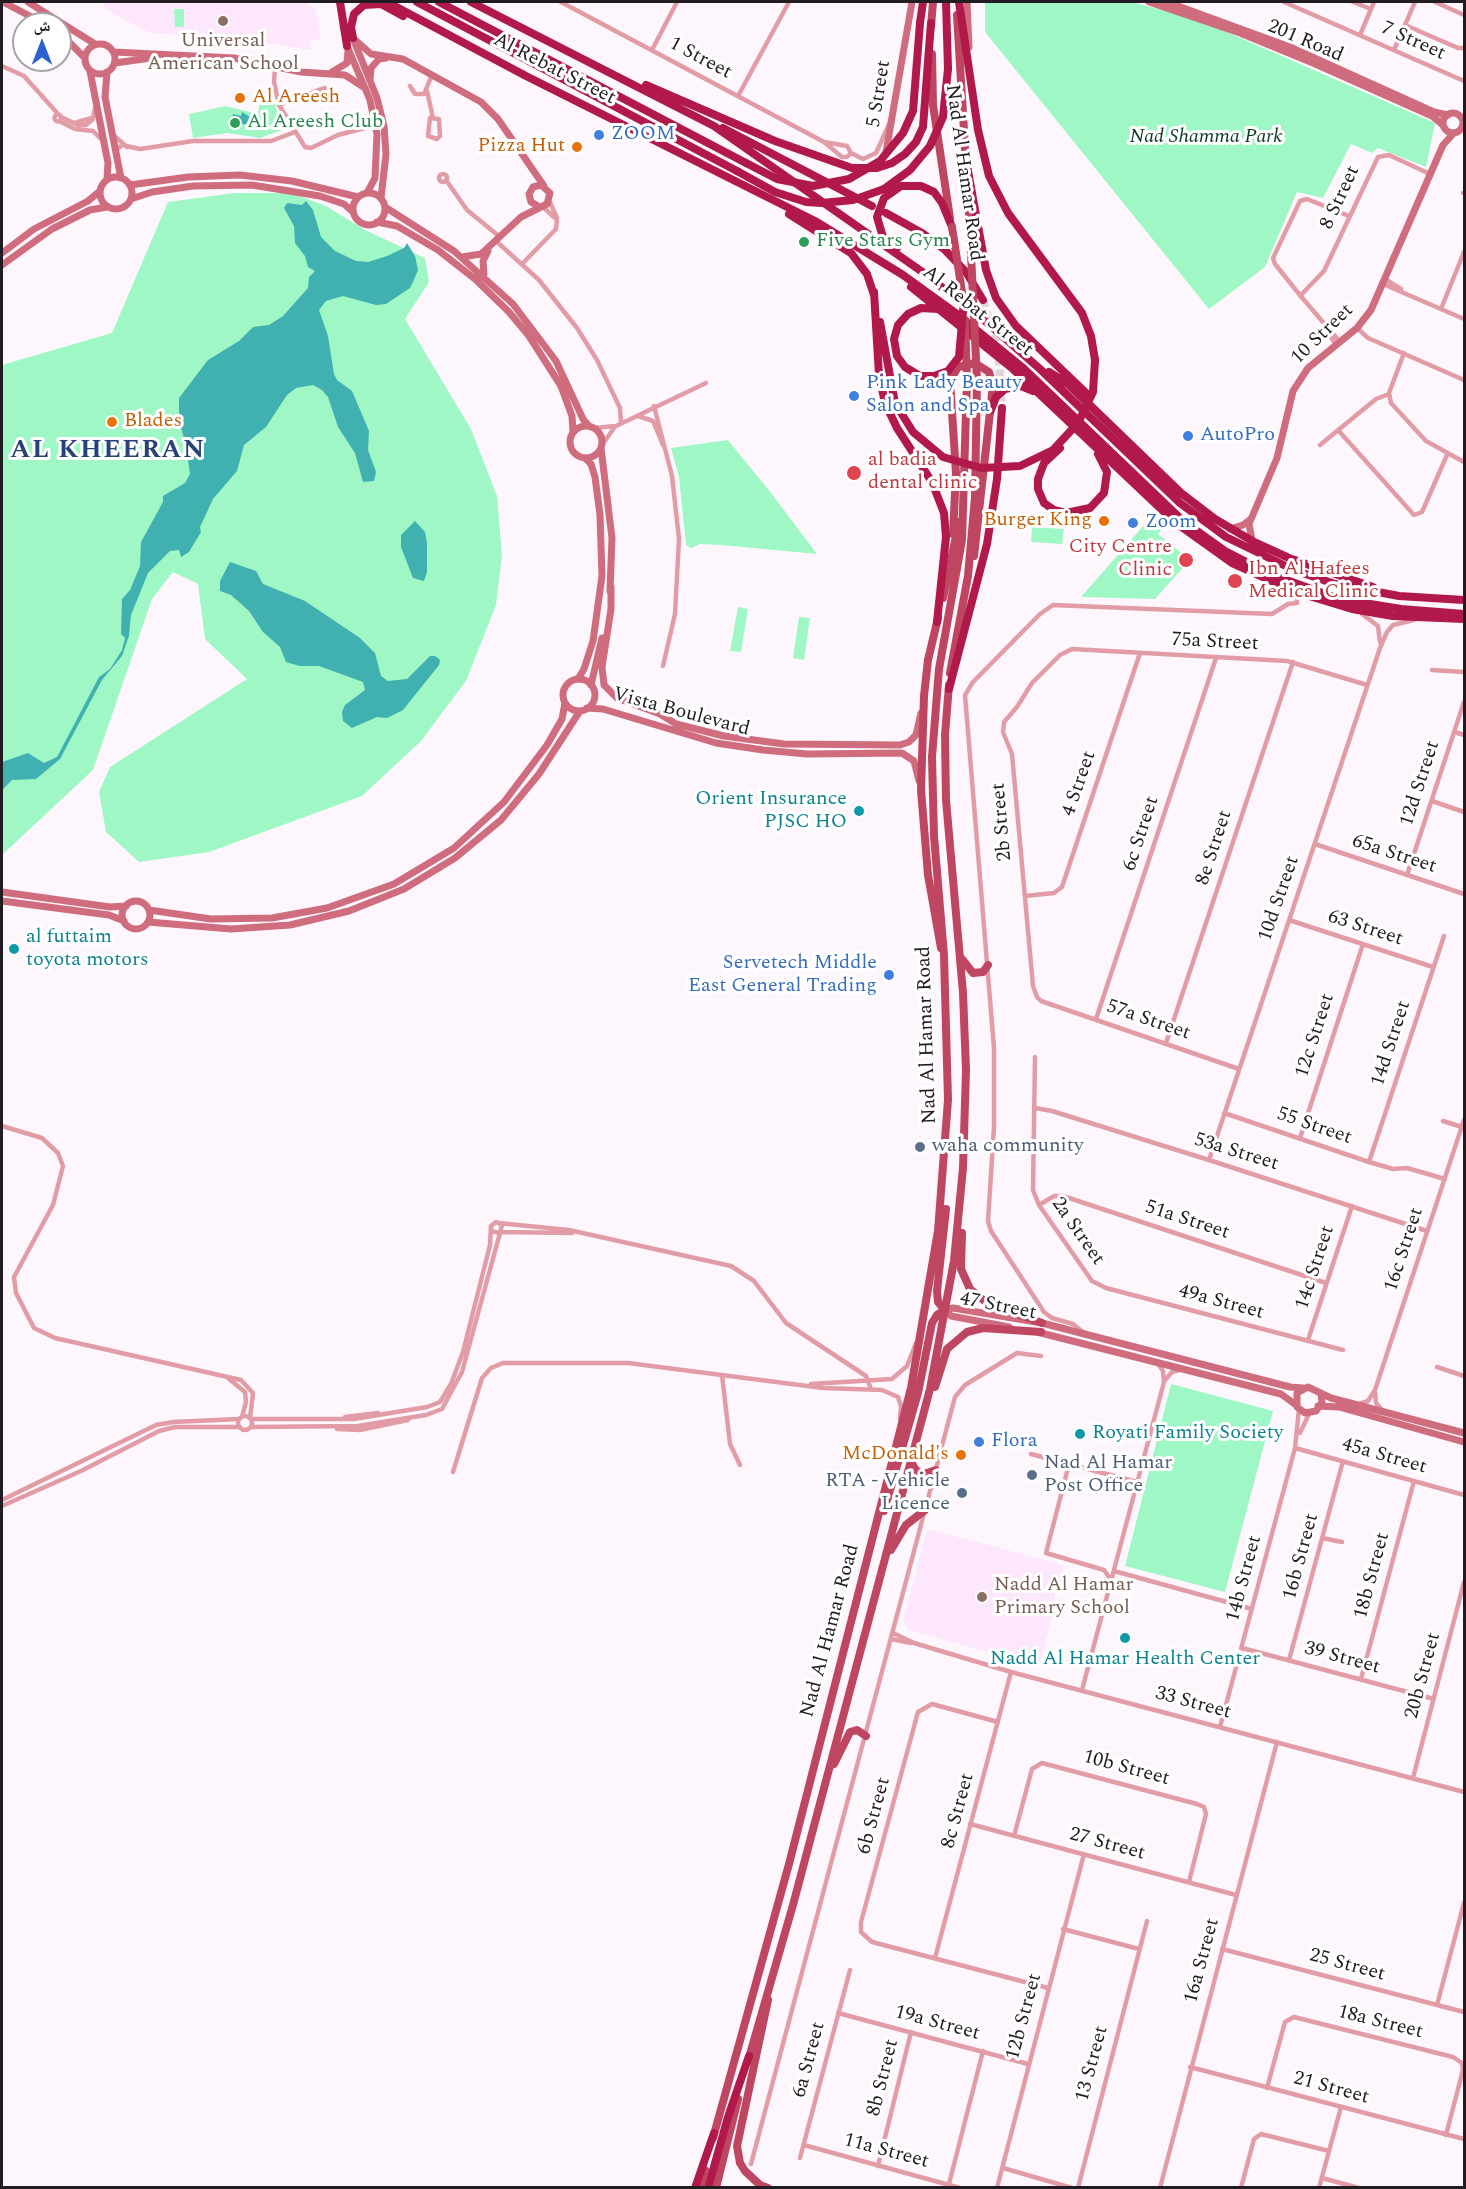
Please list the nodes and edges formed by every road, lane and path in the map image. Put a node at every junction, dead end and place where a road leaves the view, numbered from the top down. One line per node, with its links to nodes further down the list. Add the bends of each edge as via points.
1 (3, 2): 25 (street)
2 (28, 2): 32 (street)
3 (340, 2): 31 (highway)
4 (417, 2): 13 (highway, Al Rebat Street, bridge, via 775,192 806,201 838,203 884,189 910,170 930,146 944,117 948,69)
5 (439, 2): 11 (highway, Al Rebat Street, bridge, via 777,179 813,186 849,179 880,161 900,138 913,111)
6 (473, 2): 46 (highway, Al Rebat Street)
7 (561, 2): 35 (street, 1 Street)
8 (677, 2): 35 (street)
9 (789, 2): 55 (street)
10 (912, 2): 61 (street, 5 Street)
11 (923, 2)
12 (933, 2): 27 (main road, Nad Al Hamar Road)
13 (946, 2)
14 (958, 2): 42 (highway); 77 (main road, Nad Al Hamar Road)
15 (967, 2): 42 (street)
16 (1149, 2): 66 (street, 201 Road, via 1313,63 1432,116)
17 (1167, 2): 58 (street, 201 Road, via 1290,47)
18 (1284, 2): 30 (street, 7 Street)
19 (1353, 2): 24 (street)
20 (1374, 2): 24 (street)
21 (1415, 2): 29 (street)
22 (1435, 2): 26 (street)
23 (391, 3): 28 (highway, Al Rebat Street)
24 (1371, 9): 30 (street)
25 (22, 12)
26 (1464, 15)
27 (931, 23): 78 (highway, via 926,111 920,135 892,163); 105 (main road, Nad Al Hamar Road, via 933,105)
28 (428, 25): 31 (highway, via 372,3 354,14); 92 (highway, Al Rebat Street)
29 (1405, 25): 34 (street); 36 (street)
30 (1360, 35): 36 (street, 7 Street)
31 (350, 42): 40 (street, via 371,54); 48 (street, via 347,63); 51 (street)
32 (95, 44): 37 (street, via 108,45); 39 (street)
33 (72, 45): 39 (street)
34 (1464, 48)
35 (652, 50): 55 (street, 1 Street)
36 (1394, 50): 50 (street, 7 Street)
37 (114, 52): 38 (street); 41 (street)
38 (162, 55): 41 (street); 44 (street, via 223,57)
39 (84, 57): 45 (street)
40 (395, 57): 49 (street); 51 (street, via 370,68)
41 (115, 63): 47 (street)
42 (970, 64): 141 (highway, bridge, via 978,130 989,176 1008,213 1082,313 1091,336 1094,384 1088,405)
43 (2, 66): 59 (street, via 27,79)
44 (276, 67): 48 (street); 57 (street, via 274,84)
45 (90, 70): 47 (street, via 97,74); 56 (street)
46 (608, 70): 65 (highway, Al Rebat Street); 78 (highway, via 763,137)
47 (107, 72): 69 (street, via 104,91)
48 (326, 74): 51 (street, via 348,76)
49 (432, 75): 54 (street); 79 (street, via 490,110)
50 (1464, 81)
51 (368, 86): 64 (street); 90 (street, via 380,107 385,135)
52 (410, 86): 54 (street, via 417,95)
53 (331, 90): 57 (street, via 324,88)
54 (427, 91): 60 (street)
55 (738, 96): 72 (street, 1 Street)
56 (97, 102): 59 (street, via 88,124); 71 (street)
57 (279, 105): 63 (street)
58 (1448, 115): 62 (street, via 1456,114); 66 (street)
59 (58, 117): 71 (street, via 77,130 93,131)
60 (433, 118): 60 (street, via 439,119 437,139 428,136 428,120)
61 (891, 120): 76 (street, via 876,153 863,159); 78 (street, 5 Street, via 889,146 882,157 872,165)
62 (1464, 122): 68 (street)
63 (291, 125): 67 (street); 70 (street)
64 (376, 125): 67 (street, via 338,135 311,148 304,146); 88 (street, via 376,174)
65 (714, 126): 96 (highway, via 735,133); 113 (highway, Al Rebat Street)
66 (1444, 126): 68 (street, via 1448,132); 73 (street, 10 Street)
67 (296, 132): 70 (street)
68 (1459, 132): 73 (street, 10 Street)
69 (111, 133): 74 (street); 75 (street)
70 (282, 139): 74 (street)
71 (104, 142): 82 (street)
72 (824, 142): 76 (street, via 847,146); 76 (street, via 842,157)
73 (1443, 145): 80 (street, 10 Street)
74 (127, 147): 75 (street)
75 (115, 151): 81 (street)
76 (851, 153)
77 (966, 160): 135 (highway, via 986,270 996,298 1016,326); 153 (main road, Nad Al Hamar Road, bridge, via 977,381 975,497)
78 (852, 168)
79 (533, 169): 85 (street); 86 (street)
80 (1431, 172): 102 (street, 8 Street, via 1389,155 1378,157); 115 (street, 10 Street)
81 (121, 178): 82 (street); 84 (street)
82 (107, 179): 87 (street)
83 (446, 180): 106 (street, via 467,210)
84 (130, 185): 89 (street, via 240,175 292,181); 91 (street)
85 (544, 186): 86 (street); 94 (street, via 550,193)
86 (533, 187): 93 (street)
87 (100, 191): 97 (street); 107 (street, via 34,229)
88 (367, 193): 89 (street); 90 (street)
89 (358, 197): 99 (street)
90 (381, 198): 98 (street)
91 (131, 199): 97 (street, via 122,208); 99 (street, via 193,186 252,185 324,198 344,204)
92 (766, 199): 110 (highway, Al Rebat Street, via 815,221); 116 (highway, via 851,253)
93 (529, 200): 95 (street); 101 (street)
94 (549, 200): 95 (street); 103 (street)
95 (540, 206): 101 (street); 103 (street)
96 (872, 206)
97 (107, 207): 112 (street, via 60,224)
98 (385, 207): 104 (street, via 383,218); 109 (street)
99 (353, 212): 104 (street, via 364,224)
100 (886, 213): 119 (highway, via 944,249 966,272)
101 (521, 217): 106 (street)
102 (1349, 217): 117 (street, 8 Street, via 1324,271); 117 (street, via 1307,199 1298,202 1274,254 1275,264)
103 (557, 220): 111 (street, via 553,234)
104 (377, 222): 140 (street, via 394,225 438,250 509,312 561,386 572,416)
105 (952, 227): 113 (highway, via 942,203 928,189 908,184 884,198 877,217 880,231); 118 (main road, Nad Al Hamar Road, bridge)
106 (497, 240): 109 (street, via 479,255); 111 (street); 114 (street, via 483,261)
107 (2, 253)
108 (1464, 254): 120 (street)
109 (462, 257): 114 (street)
110 (879, 260): 121 (highway); 159 (highway, Al Rebat Street, via 941,302 1022,367 1183,521 1225,551 1270,574 1339,599)
111 (523, 263): 136 (street, via 577,328 597,360 621,411)
112 (2, 265)
113 (921, 271): 126 (highway, Al Rebat Street)
114 (484, 276): 137 (street, via 543,340 582,417)
115 (1384, 282): 120 (street); 123 (street, 10 Street, via 1371,310)
116 (874, 292): 141 (highway, bridge, via 895,403 924,443 943,457 973,467 996,469 1020,466 1047,454); 162 (highway, via 879,375 885,403 932,482 944,513 946,537)
117 (1299, 295): 124 (street)
118 (964, 300): 121 (highway, bridge, via 959,357 948,371 920,376 905,367 896,352 895,334 901,321 912,312 926,308); 148 (main road, Nad Al Hamar Road, bridge)
119 (983, 300)
120 (1439, 308): 122 (street)
121 (944, 312): 130 (highway)
122 (1464, 319)
123 (1358, 326): 124 (street, 10 Street); 125 (street, via 1374,340)
124 (1338, 343): 149 (street, 10 Street, via 1308,368 1293,391 1277,458)
125 (1406, 354): 127 (street); 129 (street)
126 (1040, 369): 135 (highway, via 1068,384); 156 (highway, Al Rebat Street, via 1180,503 1220,533 1256,553 1315,577)
127 (1464, 380)
128 (706, 383): 131 (street)
129 (1389, 397): 139 (street, via 1376,399); 145 (street, via 1419,435)
130 (1046, 399): 133 (highway, via 1025,387 1013,386 999,393); 138 (highway)
131 (654, 406): 134 (street); 144 (street)
132 (1002, 408): 174 (highway, via 987,544)
133 (990, 410): 152 (main road, via 993,385 989,372 975,363 958,367 950,384 956,473); 153 (main road, via 979,531)
134 (635, 415): 136 (street); 144 (street, via 653,421)
135 (1109, 421): 150 (highway, via 1181,493)
136 (618, 425): 137 (street); 143 (street)
137 (592, 427): 140 (street, via 582,426); 143 (street, via 600,435)
138 (1077, 429): 141 (highway, bridge, via 1107,472 1104,493 1079,513 1054,510 1044,503 1038,489 1044,463); 155 (highway, via 1198,541 1232,563)
139 (1338, 430): 142 (street); 145 (street, via 1414,515 1422,512)
140 (573, 432): 146 (street, via 572,450)
141 (1065, 439)
142 (1320, 445)
143 (601, 447): 146 (street); 154 (street, via 611,522)
144 (667, 450): 168 (street, via 676,507 679,571 673,628)
145 (1447, 454): 147 (street)
146 (585, 458): 171 (street, via 595,477 602,576 593,640)
147 (1464, 462)
148 (964, 498): 152 (main road); 199 (main road, Nad Al Hamar Road, via 961,553 938,679 932,758)
149 (1251, 519): 150 (street); 151 (street, via 1249,533)
150 (1230, 529): 151 (highway)
151 (1254, 542): 156 (highway, via 1300,563)
152 (950, 565): 162 (main road)
153 (968, 576): 174 (main road, Nad Al Hamar Road)
154 (611, 587): 172 (street); 181 (street, Vista Boulevard, via 601,672 604,686 614,697 676,724 753,741)
155 (1296, 592): 158 (highway); 201 (street, via 1298,603 1272,614 1053,605 968,688 963,703)
156 (1399, 596): 157 (highway, Al Rebat Street)
157 (1464, 600)
158 (1352, 609): 160 (highway); 163 (street, via 1378,626)
159 (1464, 614)
160 (1434, 618): 161 (highway); 163 (street, 10d Street, via 1393,625)
161 (1464, 619)
162 (937, 622): 175 (main road)
163 (1380, 648): 173 (street, 10d Street)
164 (1140, 653): 165 (street, 75a Street, via 1076,648); 166 (street, 75a Street); 190 (street, 4 Street, via 1062,887 1054,893)
165 (1060, 655): 190 (street, 2b Street, via 1029,686 1003,725 1012,754)
166 (1216, 658): 167 (street, 75a Street); 204 (street, 6c Street)
167 (1293, 662): 173 (street, 75a Street); 205 (street, 8e Street)
168 (663, 666)
169 (1432, 670): 170 (street)
170 (1464, 672)
171 (578, 679): 172 (street); 177 (street, via 565,687)
172 (591, 685): 178 (street, via 594,698)
173 (1367, 685): 186 (street, 10d Street)
174 (948, 689): 200 (main road, Nad Al Hamar Road, via 946,800)
175 (924, 696): 181 (street, Vista Boulevard, via 918,732 909,742); 183 (main road)
176 (1464, 702): 179 (street, 12d Street)
177 (565, 703): 178 (street, via 571,709); 193 (street, via 562,719 547,745 504,802 454,848 394,884 327,908 272,918 211,919)
178 (583, 710): 182 (street, Vista Boulevard, via 603,709 716,743 788,753); 196 (street, via 501,820 455,858 404,889 349,911 290,925 231,928)
179 (1455, 732): 180 (street); 184 (street, 12d Street)
180 (1464, 735)
181 (863, 746): 182 (street)
182 (857, 754): 183 (street, Vista Boulevard, via 908,755 915,764)
183 (921, 790): 199 (main road, via 928,875 937,936)
184 (1432, 801): 185 (street); 187 (street, 12d Street)
185 (1464, 812)
186 (1315, 844): 187 (street, 65a Street); 194 (street, 10d Street)
187 (1407, 875): 189 (street, 65a Street)
188 (2, 892): 192 (street)
189 (1464, 894)
190 (1024, 896): 203 (street, 2b Street, via 1034,992)
191 (2, 901): 195 (street, via 109,915)
192 (126, 906): 193 (street, via 138,901); 195 (street, via 122,913)
193 (149, 910): 196 (street)
194 (1289, 920): 198 (street, 63 Street); 207 (street, 10d Street)
195 (124, 921): 196 (street, via 134,928)
196 (148, 922)
197 (1444, 936): 202 (street, 14d Street)
198 (1362, 944): 202 (street, 63 Street); 215 (street, 12c Street)
199 (944, 955): 216 (main road, Nad Al Hamar Road)
200 (960, 955): 201 (main road, via 973,973 983,972); 220 (main road, Nad Al Hamar Road, via 966,1080)
201 (988, 965): 233 (street, via 995,1079 989,1226 1044,1312)
202 (1433, 968): 218 (street, 14d Street)
203 (1047, 1003): 204 (street, 57a Street)
204 (1096, 1019): 205 (street, 57a Street)
205 (1166, 1043): 207 (street, 57a Street)
206 (1035, 1057): 208 (street, 2a Street)
207 (1239, 1069): 209 (street, 10d Street)
208 (1035, 1108): 217 (street, 53a Street); 221 (street, 2a Street, via 1032,1186)
209 (1224, 1113): 215 (street, 55 Street); 217 (street, 10d Street)
210 (1443, 1120): 213 (street)
211 (1464, 1120): 213 (street, 16c Street)
212 (2, 1126): 243 (street, via 42,1138 58,1153 63,1166 53,1205 14,1277 16,1293 34,1328 55,1338)
213 (1462, 1127): 214 (street, 16c Street)
214 (1462, 1134): 219 (street, 16c Street)
215 (1300, 1138): 218 (street, 55 Street)
216 (947, 1145): 230 (main road, via 945,1226 937,1291 938,1302); 234 (main road, Nad Al Hamar Road)
217 (1209, 1160): 222 (street, 53a Street)
218 (1369, 1162): 219 (street, 55 Street)
219 (1445, 1179): 225 (street, 16c Street)
220 (960, 1204): 230 (main road, Nad Al Hamar Road); 231 (main road, via 961,1264 970,1289 987,1303)
221 (1039, 1205): 228 (street, 2a Street); 229 (street, 51a Street, via 1054,1196 1063,1196)
222 (1352, 1206): 225 (street, 53a Street); 229 (street, 14c Street)
223 (498, 1223): 224 (street, via 492,1224); 226 (street); 227 (street)
224 (491, 1231): 226 (street); 257 (street, via 463,1352 446,1395 431,1406 384,1415 325,1421)
225 (1427, 1231): 249 (street, 16c Street)
226 (501, 1233): 227 (street); 259 (street, via 462,1372 445,1406 426,1415 358,1426)
227 (589, 1235): 244 (street, via 740,1270 754,1281 786,1323)
228 (1092, 1281): 235 (street, 49a Street, via 1106,1288)
229 (1326, 1283): 235 (street, 14c Street)
230 (945, 1310): 231 (street, 47 Street, via 953,1308); 232 (street, 47 Street, via 951,1317); 258 (main road, Nad Al Hamar Road); 287 (main road, via 932,1323 918,1393 872,1557)
231 (1042, 1323): 233 (street, 47 Street)
232 (1041, 1332): 238 (street, 47 Street); 258 (main road, via 983,1328 960,1336 943,1358 927,1416)
233 (1084, 1333): 247 (street, 47 Street)
234 (922, 1334): 244 (street, via 903,1371 892,1379); 265 (main road, Nad Al Hamar Road)
235 (1308, 1340): 236 (street, 49a Street)
236 (1343, 1350)
237 (1041, 1356): 271 (street, via 1025,1352 1013,1355 961,1388)
238 (1154, 1361): 240 (street, 47 Street); 245 (street, via 1163,1371)
239 (1437, 1367): 242 (street)
240 (1187, 1370): 245 (street, via 1172,1372); 252 (street, 47 Street, via 1281,1394)
241 (722, 1375): 246 (street); 270 (street, via 730,1444); 272 (street, via 608,1361 498,1364 482,1378)
242 (1464, 1375)
243 (223, 1376): 256 (street, via 244,1392 246,1402); 257 (street, via 244,1381 252,1389)
244 (869, 1381): 246 (street); 248 (street)
245 (1164, 1382): 275 (street)
246 (808, 1385): 248 (street)
247 (1303, 1388): 250 (street, via 1313,1388); 252 (street, via 1297,1393)
248 (871, 1389): 265 (street, via 891,1392 900,1401)
249 (1375, 1389): 251 (street, via 1368,1401); 254 (street, via 1376,1403)
250 (1320, 1394): 251 (street); 253 (street, via 1322,1402)
251 (1357, 1404): 254 (street)
252 (1297, 1407): 255 (street); 262 (street, 14b Street)
253 (1318, 1407): 255 (street); 263 (street, via 1338,1407)
254 (1384, 1411): 261 (street)
255 (1309, 1414): 262 (street, 14b Street)
256 (241, 1418): 257 (street); 260 (street); 278 (street, via 156,1425)
257 (250, 1418): 259 (street)
258 (921, 1424): 267 (main road, Nad Al Hamar Road)
259 (251, 1426): 260 (street, via 246,1430)
260 (240, 1427): 279 (street, via 175,1427 159,1431)
261 (1464, 1433)
262 (1298, 1438): 264 (street, 14b Street)
263 (1464, 1442)
264 (1295, 1448): 268 (street, 45a Street); 290 (street, 14b Street)
265 (895, 1451): 287 (main road, Nad Al Hamar Road)
266 (1031, 1454): 269 (street)
267 (910, 1458): 273 (main road); 284 (main road, Nad Al Hamar Road)
268 (1343, 1461): 274 (street, 45a Street); 281 (street, 16b Street)
269 (1070, 1464): 275 (street); 285 (street, via 1046,1553)
270 (740, 1465)
271 (936, 1470): 273 (main road); 276 (street)
272 (453, 1472)
273 (921, 1475): 276 (main road)
274 (1413, 1481): 277 (street, 45a Street); 295 (street, 18b Street)
275 (1137, 1482): 283 (street)
276 (932, 1485): 280 (street)
277 (1464, 1495)
278 (2, 1500)
279 (2, 1506)
280 (925, 1510): 284 (main road, via 902,1529); 291 (street)
281 (1322, 1538): 282 (street); 293 (street, 16b Street)
282 (1342, 1542)
283 (1117, 1559): 285 (street, via 1109,1566); 286 (street)
284 (885, 1562): 302 (main road, Nad Al Hamar Road)
285 (1094, 1566): 288 (street)
286 (1114, 1571): 288 (street); 290 (street)
287 (862, 1574): 329 (main road, Nad Al Hamar Road, via 789,1864)
288 (1111, 1580): 296 (street)
289 (1464, 1582): 297 (street, 20b Street)
290 (1252, 1609): 292 (street, 14b Street)
291 (892, 1636): 294 (street, 33 Street); 300 (street)
292 (1242, 1648): 293 (street, 39 Street); 299 (street, 14b Street)
293 (1289, 1660): 295 (street, 39 Street)
294 (1011, 1672): 296 (street, 33 Street); 298 (street, 8c Street)
295 (1361, 1679): 297 (street, 39 Street)
296 (1082, 1690): 299 (street, 33 Street)
297 (1434, 1699): 303 (street, 20b Street)
298 (998, 1722): 305 (street, 8c Street); 315 (street, 6b Street, via 932,1704 918,1712 861,1922 861,1932 868,1940)
299 (1220, 1727): 301 (street, 33 Street)
300 (866, 1736): 302 (main road, via 857,1730 848,1733); 335 (street)
301 (1276, 1742): 303 (street, 33 Street); 309 (street, 16a Street)
302 (827, 1776): 318 (main road, Nad Al Hamar Road)
303 (1413, 1778): 304 (street, 33 Street)
304 (1464, 1792)
305 (970, 1824): 306 (street, 27 Street); 315 (street, 8c Street)
306 (1014, 1836): 307 (street, 27 Street); 308 (street, 10b Street, via 1032,1769 1038,1764 1167,1796 1201,1805 1206,1810)
307 (1084, 1854): 308 (street, 27 Street); 312 (street, 12b Street)
308 (1189, 1882): 309 (street, 27 Street)
309 (1236, 1895): 314 (street, 16a Street)
310 (1464, 1903): 319 (street)
311 (1147, 1921): 313 (street, 13 Street)
312 (1063, 1929): 313 (street); 317 (street, 12b Street)
313 (1139, 1949): 348 (street, 13 Street)
314 (1222, 1949): 319 (street, 25 Street); 326 (street, 16a Street)
315 (935, 1958): 317 (street)
316 (850, 1970): 321 (street, 6a Street)
317 (1048, 1988): 325 (street, 12b Street)
318 (767, 1994): 324 (main road, Nad Al Hamar Road); 344 (main road, via 768,2010 737,2146 745,2171)
319 (1437, 2005): 320 (street, 25 Street)
320 (1464, 2012)
321 (838, 2013): 322 (street, 19a Street); 332 (street, 6a Street)
322 (911, 2032): 323 (street, 19a Street); 336 (street, 8b Street)
323 (982, 2051): 325 (street, 19a Street); 339 (street)
324 (749, 2056): 342 (highway); 343 (main road, Nad Al Hamar Road)
325 (1028, 2064): 337 (street, 12b Street)
326 (1190, 2067): 327 (street, 21 Street); 349 (street, 16a Street)
327 (1267, 2088): 328 (street, 21 Street); 330 (street, 18a Street, via 1285,2022 1290,2017 1442,2054 1456,2059 1463,2067)
328 (1341, 2107): 330 (street, 21 Street); 333 (street)
329 (714, 2133): 340 (highway); 341 (main road, Nad Al Hamar Road)
330 (1446, 2134): 331 (street, 21 Street)
331 (1464, 2139)
332 (804, 2145): 334 (street, 6a Street); 336 (street, 11a Street)
333 (1329, 2151): 338 (street); 350 (street, via 1261,2134 1254,2139)
334 (800, 2158)
335 (751, 2164)
336 (878, 2166): 339 (street, 11a Street)
337 (1003, 2169): 346 (street, 12b Street); 347 (street)
338 (1322, 2178): 351 (street); 352 (street)
339 (949, 2184): 345 (street, 11a Street)
340 (695, 2187)
341 (700, 2187)
342 (708, 2187)
343 (716, 2187)
344 (768, 2187)
345 (960, 2187)
346 (997, 2187)
347 (1072, 2187)
348 (1078, 2187)
349 (1160, 2187)
350 (1240, 2187)
351 (1319, 2187)
352 (1359, 2187)

